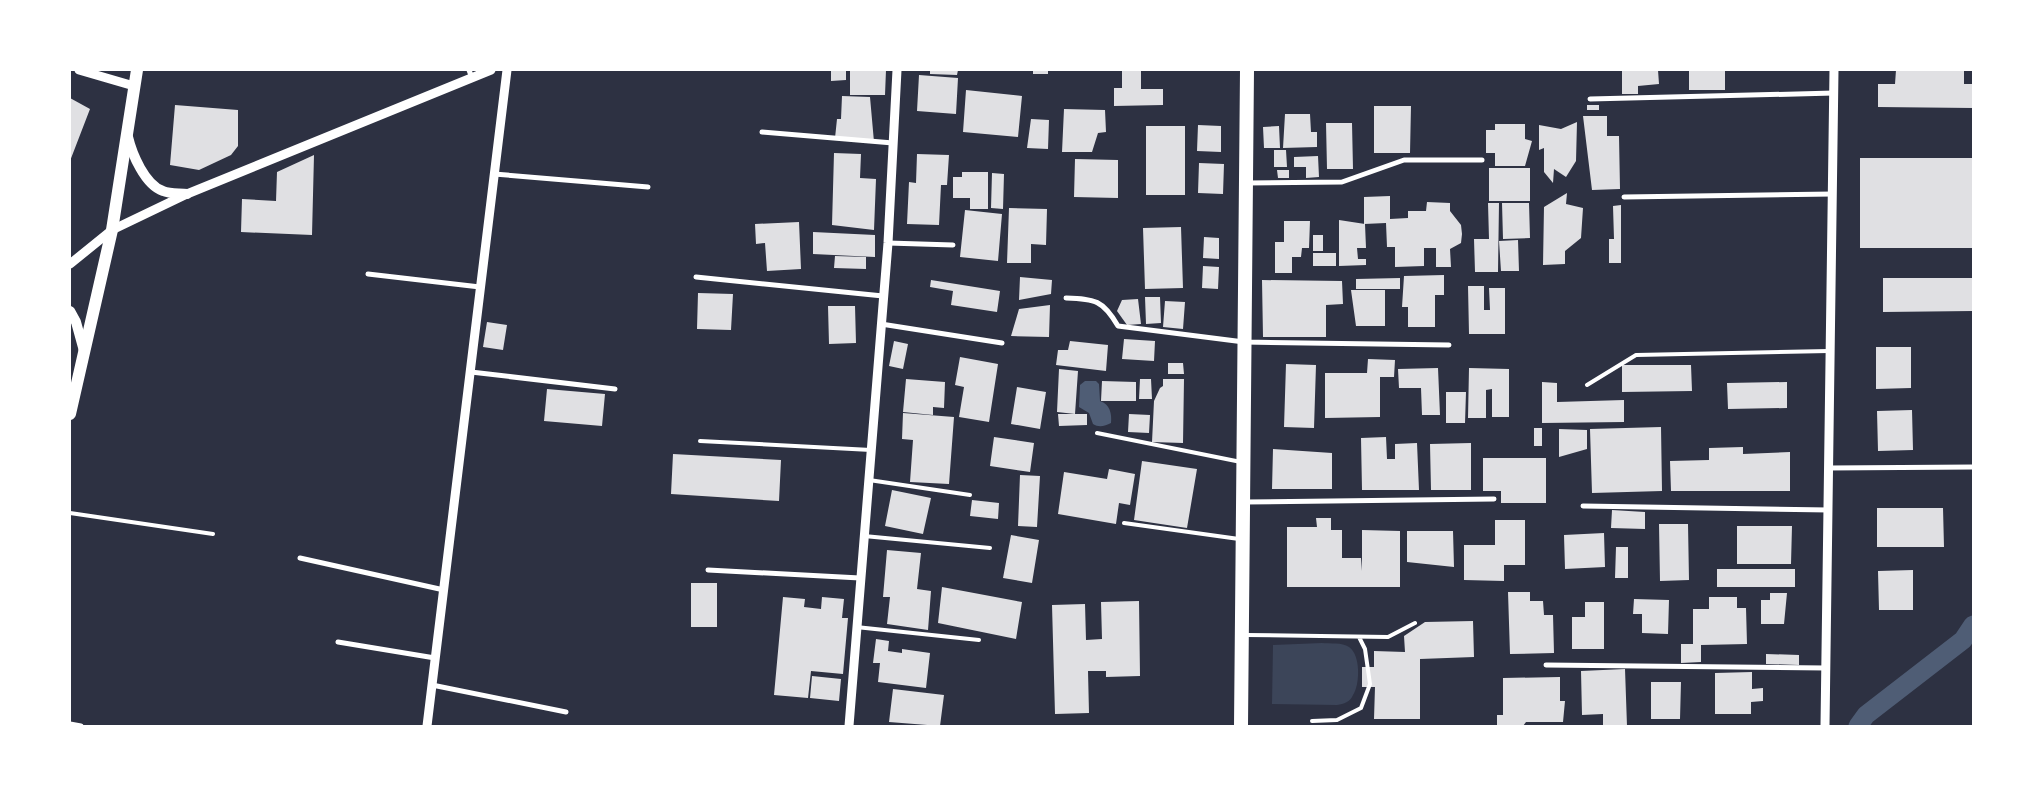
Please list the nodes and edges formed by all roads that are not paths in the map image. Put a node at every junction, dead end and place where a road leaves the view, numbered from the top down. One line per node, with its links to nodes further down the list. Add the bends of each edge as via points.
1 (79, 70): 9 (street)
2 (137, 70): 9 (main road)
3 (491, 70): 8 (street)
4 (507, 70): 16 (street)
5 (897, 70): 14 (street)
6 (1247, 70): 17 (highway)
7 (1834, 70): 10 (street)
8 (470, 74): 19 (street)
9 (134, 86): 12 (main road)
10 (1835, 93): 11 (street); 20 (street)
11 (1590, 99)
12 (127, 131): 19 (main road, via 132,155 146,177 162,191); 22 (main road)
13 (762, 132): 14 (street)
14 (894, 143): 23 (street)
15 (1482, 160): 17 (street, via 1404,160 1342,182)
16 (493, 174): 18 (street); 28 (street)
17 (1245, 183): 33 (highway)
18 (648, 187)
19 (187, 194): 22 (street)
20 (1834, 194): 21 (street); 36 (street)
21 (1624, 197)
22 (112, 230): 25 (street); 37 (main road)
23 (888, 243): 24 (street); 29 (street)
24 (953, 245)
25 (70, 264)
26 (368, 274): 28 (street)
27 (696, 277): 29 (street)
28 (480, 287): 38 (street)
29 (883, 296): 32 (street)
30 (1066, 298): 33 (street, via 1090,299 1108,311 1118,326)
31 (70, 311): 37 (main road)
32 (881, 324): 34 (street); 44 (street)
33 (1244, 342): 35 (street); 45 (highway)
34 (1002, 343)
35 (1448, 345)
36 (1829, 350): 39 (lane, via 1636,355); 47 (street)
37 (84, 352): 41 (main road)
38 (471, 372): 40 (street); 63 (street)
39 (1587, 386)
40 (615, 389)
41 (70, 414)
42 (1097, 432): 45 (lane)
43 (700, 441): 44 (lane)
44 (871, 450): 48 (street)
45 (1243, 462): 51 (highway)
46 (1973, 467): 47 (street)
47 (1829, 468): 53 (street)
48 (869, 480): 49 (lane); 57 (street)
49 (970, 495)
50 (1494, 499): 51 (street)
51 (1242, 502): 58 (highway)
52 (1583, 506): 53 (street)
53 (1829, 510): 72 (street)
54 (70, 512): 56 (lane)
55 (1124, 523): 58 (lane)
56 (213, 534)
57 (864, 536): 59 (lane); 62 (street)
58 (1242, 540): 66 (highway)
59 (990, 548)
60 (300, 558): 63 (street)
61 (708, 570): 62 (street)
62 (860, 578): 65 (street)
63 (444, 590): 70 (street)
64 (1415, 623): 67 (lane, via 1388,637)
65 (856, 627): 68 (lane); 79 (street)
66 (1242, 634): 67 (lane); 80 (highway)
67 (1358, 637): 75 (lane, via 1365,649 1370,684 1361,708 1337,720)
68 (979, 640)
69 (338, 642): 70 (street)
70 (435, 658): 73 (street)
71 (1546, 665): 72 (street)
72 (1826, 668): 81 (street)
73 (432, 685): 74 (street); 78 (street)
74 (566, 712)
75 (1312, 721)
76 (70, 724): 77 (street)
77 (81, 726)
78 (427, 726)
79 (848, 726)
80 (1241, 726)
81 (1825, 726)

